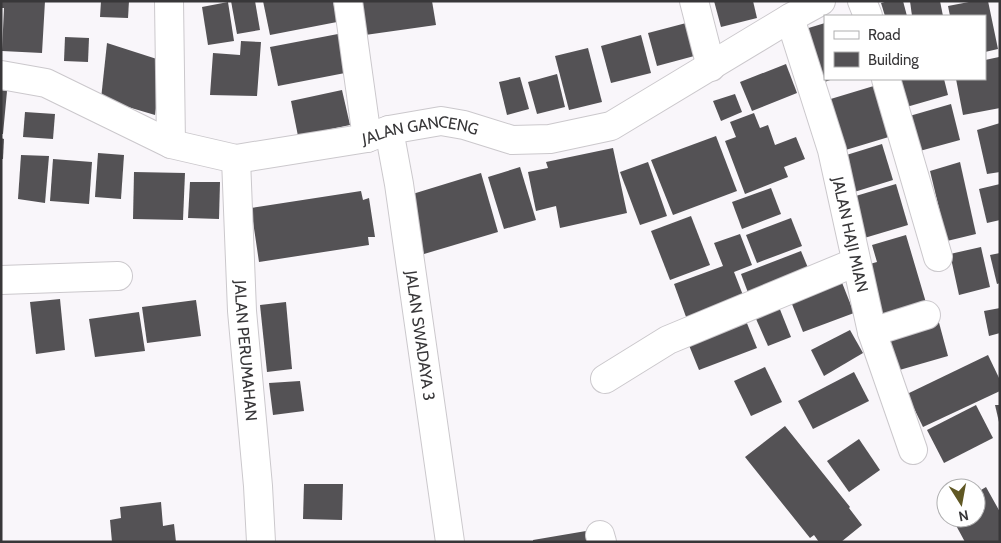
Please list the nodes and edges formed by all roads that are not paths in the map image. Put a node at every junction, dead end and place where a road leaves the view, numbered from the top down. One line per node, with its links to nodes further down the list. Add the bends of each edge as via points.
1 (169, 1): 12 (street)
2 (348, 1): 11 (street, JALAN SWADAYA 3)
3 (694, 1): 8 (street)
4 (821, 1): 7 (street, JALAN GANCENG)
5 (862, 1): 6 (street)
6 (868, 15)
7 (790, 18): 8 (street, JALAN GANCENG); 15 (street, JALAN HAJI MIAN, via 832,150)
8 (711, 67): 11 (street, JALAN GANCENG, via 610,126 550,139 512,140 464,124 441,121)
9 (1, 75): 12 (street, JALAN GANCENG, via 46,83)
10 (886, 80): 14 (street)
11 (378, 134): 13 (street, JALAN GANCENG); 23 (street, JALAN SWADAYA 3, via 400,194)
12 (171, 144): 13 (street, JALAN GANCENG)
13 (236, 159): 22 (street, JALAN PERUMAHAN, via 242,311)
14 (938, 257)
15 (856, 262): 19 (street, JALAN HAJI MIAN); 20 (street, via 668,340)
16 (118, 276): 17 (street)
17 (1, 280)
18 (926, 315): 19 (street)
19 (872, 332): 21 (street, JALAN HAJI MIAN)
20 (605, 379)
21 (912, 450)
22 (262, 542)
23 (450, 542)

